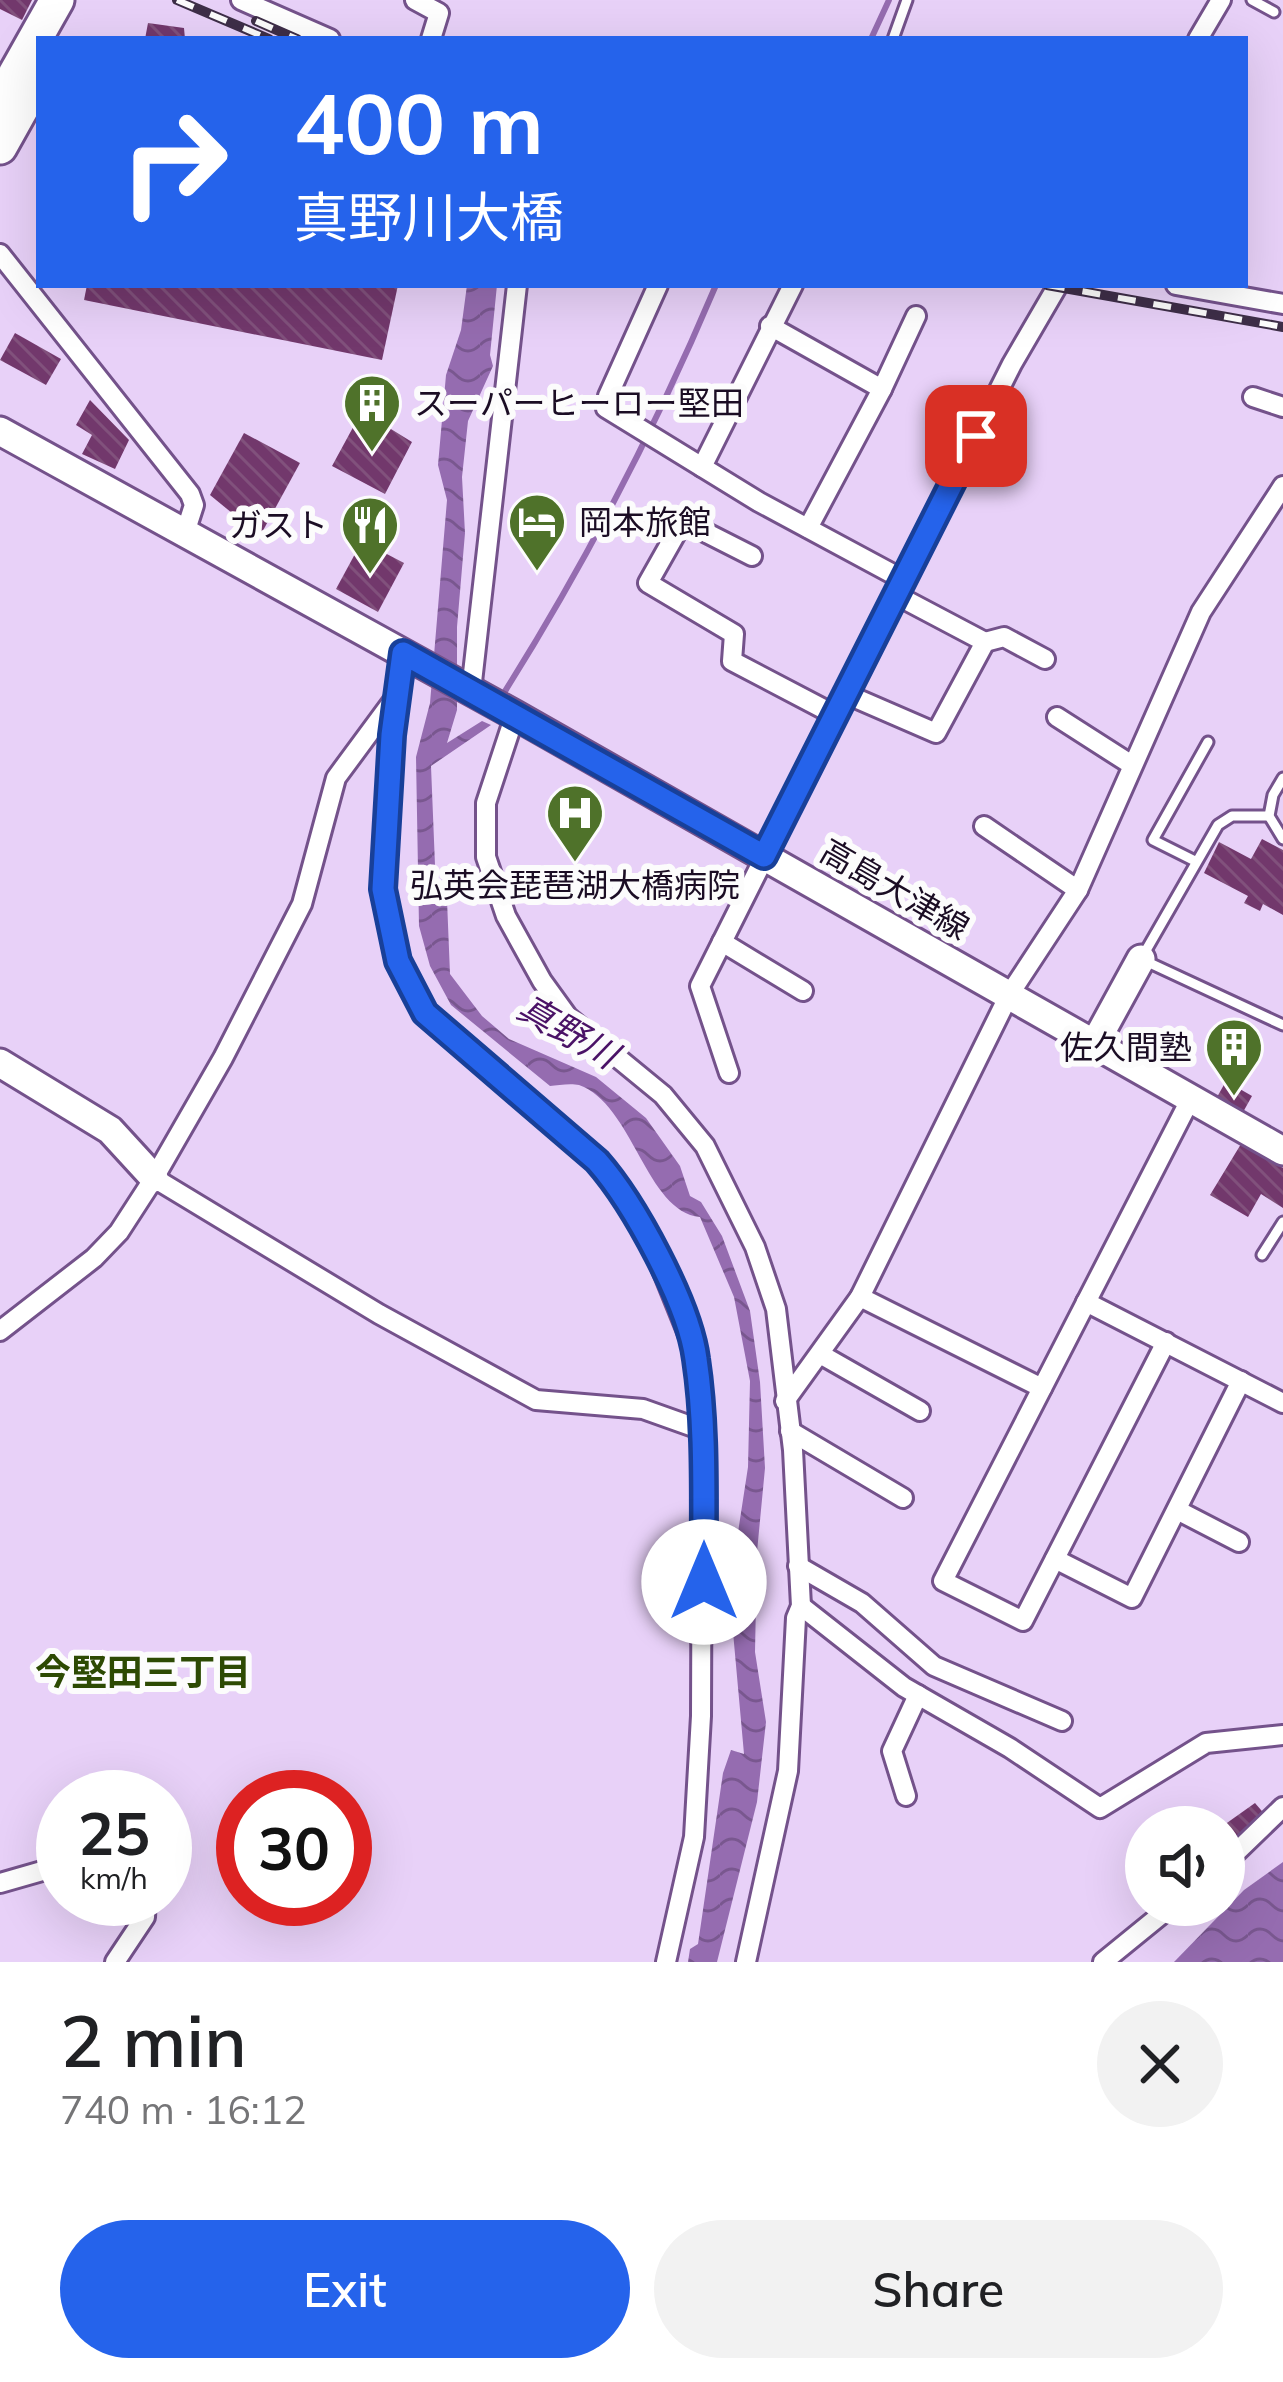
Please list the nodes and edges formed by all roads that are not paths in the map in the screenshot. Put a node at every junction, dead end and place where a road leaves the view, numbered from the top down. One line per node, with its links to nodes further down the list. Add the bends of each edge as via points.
1 (57, 0): 9 (highway)
2 (82, 0): 10 (highway)
3 (241, 0): 11 (street)
4 (415, 0): 12 (street, via 439,13)
5 (907, 0): 13 (lane)
6 (1221, 0): 14 (street)
7 (1252, 0): 8 (lane)
8 (1274, 12)
9 (37, 36)
10 (63, 36)
11 (323, 36)
12 (431, 36)
13 (894, 36)
14 (1200, 36)
15 (36, 37): 17 (highway)
16 (36, 83): 18 (highway)
17 (0, 101)
18 (0, 147)
19 (0, 254): 35 (street, via 190,494)
20 (517, 288): 41 (street)
21 (657, 288): 32 (street, via 606,408)
22 (792, 288): 27 (street)
23 (1056, 288): 37 (street)
24 (1193, 288): 25 (street)
25 (1283, 304)
26 (916, 316): 28 (street)
27 (770, 326): 28 (street); 32 (street)
28 (882, 389): 34 (street)
29 (1253, 397): 30 (street)
30 (1283, 407)
31 (0, 430): 35 (main road)
32 (701, 467): 34 (street)
33 (1283, 486): 48 (street, via 1201,612)
34 (808, 528): 37 (street)
35 (184, 533): 39 (main road)
36 (752, 556): 45 (street, via 683,520 648,583 734,634 731,661)
37 (900, 587): 38 (street); 43 (street)
38 (985, 642): 40 (street, via 1004,637); 43 (street, via 936,734)
39 (407, 656): 41 (main road, 高島大津線); 42 (street)
40 (1045, 659)
41 (471, 691): 44 (main road, 高島大津線)
42 (398, 694): 66 (street, via 337,778 302,904); 79 (street, via 383,889 398,961 425,1013 617,1184 650,1240 696,1354)
43 (846, 694): 45 (street)
44 (514, 715): 53 (main road, 高島大津線); 76 (street, via 486,803 486,857 506,916 568,1017 663,1095 705,1146 776,1309)
45 (836, 715): 53 (street)
46 (1058, 717): 48 (street)
47 (1208, 742): 54 (lane, via 1153,840)
48 (1132, 765): 55 (street)
49 (1283, 778): 50 (lane)
50 (1269, 817): 52 (lane); 54 (lane, via 1232,816)
51 (984, 826): 55 (street)
52 (1283, 839)
53 (764, 856): 56 (street); 59 (main road, 高島大津線)
54 (1195, 861): 57 (lane)
55 (1078, 890): 59 (street)
56 (722, 942): 58 (street); 63 (street, via 700,986)
57 (1141, 959): 60 (lane); 61 (main road)
58 (803, 991)
59 (1009, 995): 61 (main road, 高島大津線); 69 (street)
60 (1283, 1025)
61 (1095, 1043): 64 (main road, 高島大津線)
62 (0, 1063): 66 (main road, via 110,1130)
63 (729, 1073)
64 (1192, 1096): 65 (main road, 高島大津線); 70 (street)
65 (1283, 1151)
66 (154, 1178): 71 (street, via 94,1258); 79 (street, via 536,1400 643,1409)
67 (1283, 1222): 68 (lane)
68 (1262, 1255)
69 (860, 1297): 73 (street); 75 (street)
70 (1086, 1302): 72 (street); 75 (street)
71 (0, 1331)
72 (1166, 1342): 74 (street); 84 (street)
73 (820, 1354): 76 (street); 78 (street)
74 (1241, 1381): 77 (street); 82 (street)
75 (1042, 1388): 84 (street, via 943,1581 1024,1621)
76 (785, 1402): 80 (street)
77 (1283, 1402)
78 (920, 1411)
79 (702, 1430): 98 (street, via 694,1837)
80 (790, 1431): 81 (street); 85 (street)
81 (903, 1498)
82 (1177, 1510): 83 (street); 84 (street, via 1132,1598)
83 (1239, 1542)
84 (1055, 1559)
85 (798, 1566): 86 (street); 88 (street, via 862,1604 934,1666)
86 (801, 1606): 87 (street); 99 (street, via 788,1772)
87 (918, 1695): 89 (street, via 1100,1808 1206,1743); 90 (street, via 892,1751)
88 (1062, 1721)
89 (1283, 1735)
90 (906, 1796)
91 (1283, 1807): 92 (street)
92 (1245, 1844)
93 (36, 1873): 94 (street)
94 (0, 1883)
95 (139, 1926): 97 (street)
96 (1147, 1926): 100 (street)
97 (116, 1962)
98 (666, 1962)
99 (746, 1962)
100 (1103, 1962)

